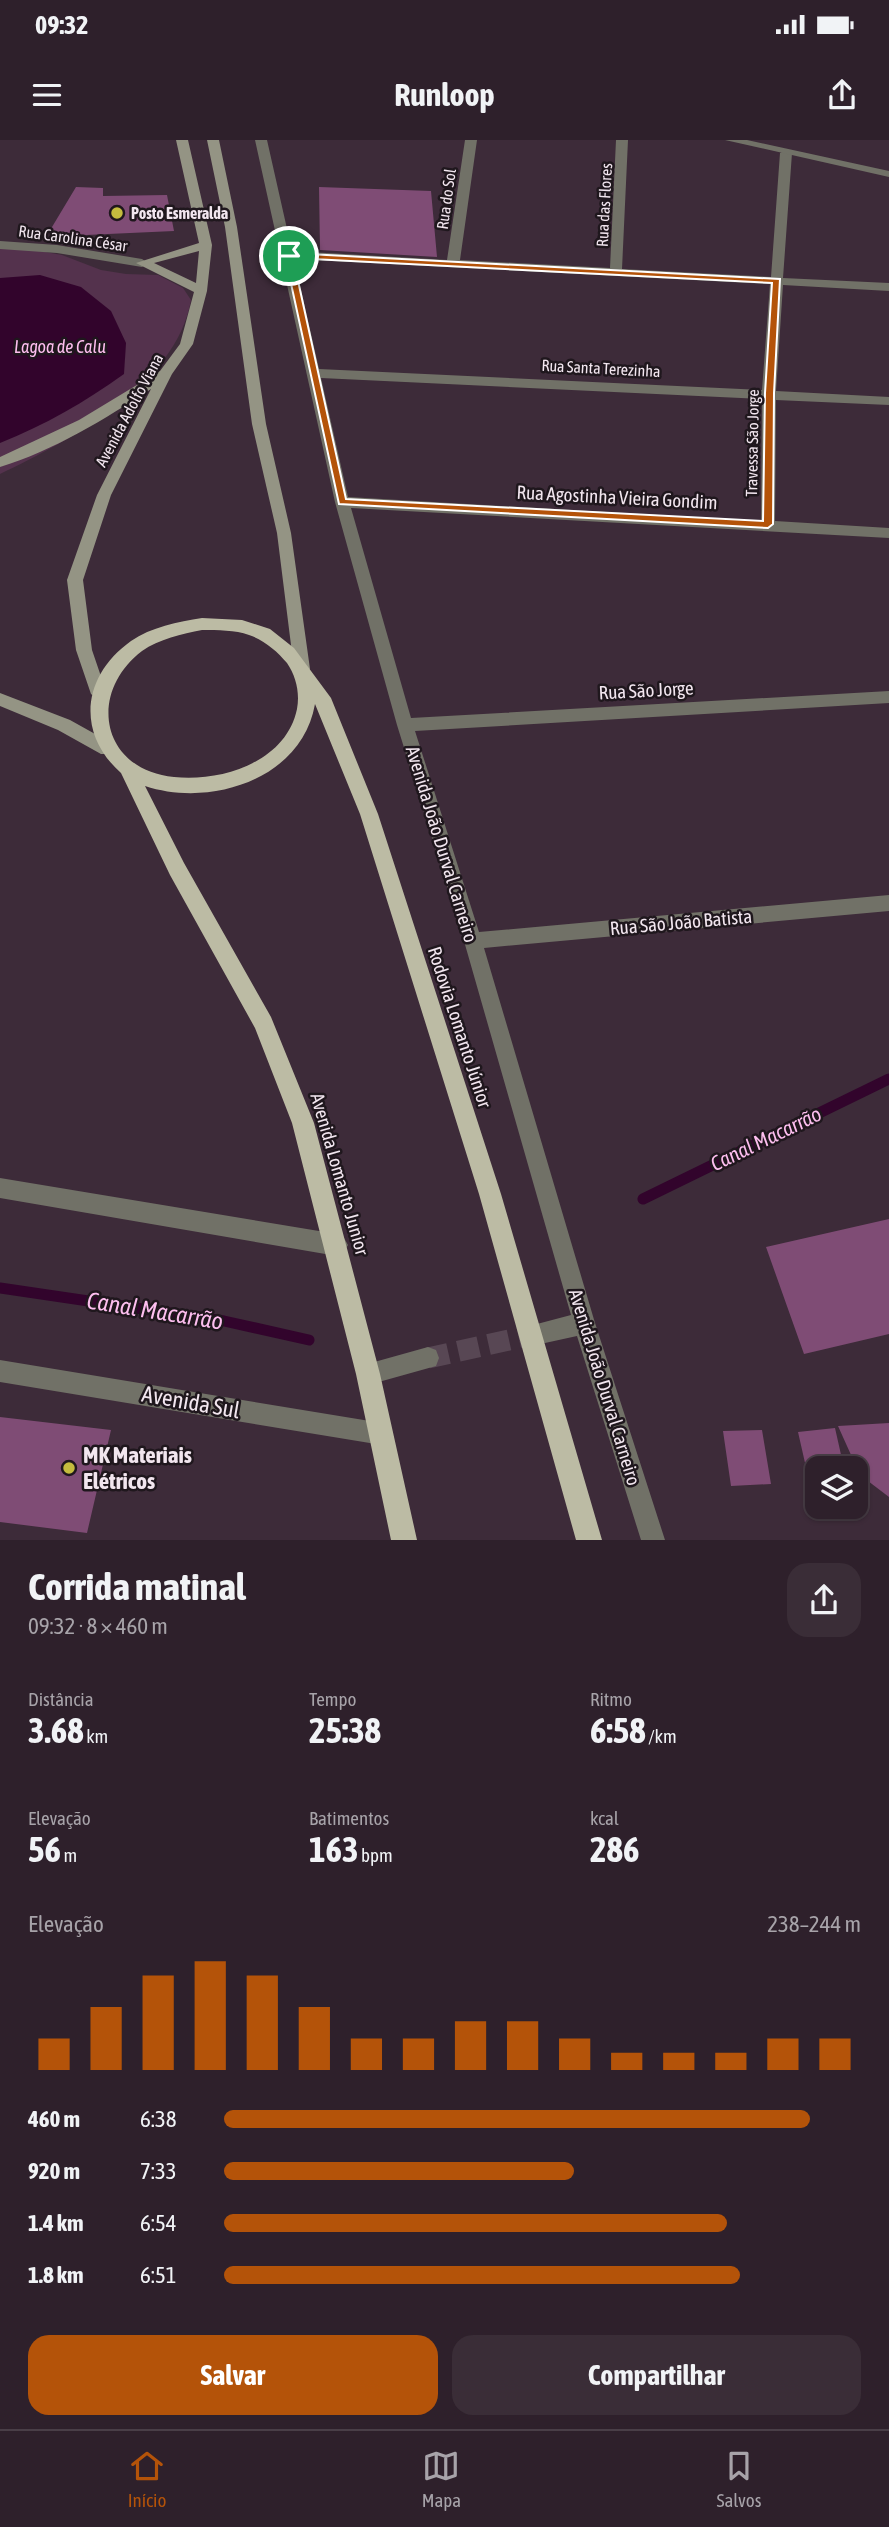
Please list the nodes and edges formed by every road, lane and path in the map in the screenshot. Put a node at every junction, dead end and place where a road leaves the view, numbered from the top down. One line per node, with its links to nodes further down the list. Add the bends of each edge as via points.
1 (182, 140): 10 (main road, Avenida Adolfo Viana)
2 (213, 140): 26 (main road, Rodovia Lomanto Júnior, via 231,227 259,424 284,533)
3 (261, 140): 11 (street, Avenida João Durval Carneiro)
4 (471, 140): 13 (street, Rua do Sol)
5 (622, 140): 14 (street, Rua das Flores)
6 (731, 140): 7 (street)
7 (786, 153): 8 (street); 15 (street, Travessa São Jorge)
8 (889, 174)
9 (0, 245): 12 (street, Rua Carolina César)
10 (206, 245): 12 (main road); 17 (main road, Avenida Adolfo Viana)
11 (289, 256): 13 (street); 19 (street, Avenida João Durval Carneiro)
12 (142, 263): 17 (main road)
13 (453, 263): 14 (street)
14 (616, 272): 15 (street)
15 (777, 281): 16 (street); 20 (street, Travessa São Jorge)
16 (889, 287)
17 (201, 291): 18 (main road, Avenida Adolfo Viana, via 186,344)
18 (166, 373): 22 (main road, via 103,415); 27 (main road, Avenida Adolfo Viana, via 104,495 75,580 84,650)
19 (312, 373): 20 (street, Rua Santa Terezinha); 23 (street, Avenida João Durval Carneiro)
20 (769, 393): 21 (street, Rua Santa Terezinha); 24 (street, Travessa São Jorge)
21 (889, 401)
22 (0, 463)
23 (342, 502): 24 (street, Rua Agostinha Vieira Gondim); 30 (street, Avenida João Durval Carneiro)
24 (768, 524): 25 (street, Rua Agostinha Vieira Gondim)
25 (889, 533)
26 (302, 669): 27 (highway, via 286,649 263,633 234,625 202,624 168,631 138,646 113,668); 32 (highway, via 309,694 304,719 290,744 266,765 235,780 198,787 161,783); 44 (highway, Rodovia Lomanto Júnior, via 322,698 369,814 490,1194)
27 (99, 694): 31 (highway, via 97,722)
28 (889, 696): 30 (street, Rua São Jorge)
29 (0, 699): 31 (main road, via 64,725)
30 (405, 725): 34 (street, Avenida João Durval Carneiro)
31 (107, 749): 32 (highway)
32 (129, 770): 36 (highway, Avenida Lomanto Junior, via 144,806 264,1024 303,1122)
33 (889, 903): 34 (street, Rua São João Batista)
34 (472, 942): 37 (street, Avenida João Durval Carneiro)
35 (0, 1188): 36 (street)
36 (337, 1245): 41 (highway, Avenida Lomanto Junior)
37 (584, 1323): 38 (street); 45 (street, Avenida João Durval Carneiro)
38 (545, 1332)
39 (428, 1358): 41 (street)
40 (0, 1371): 42 (street, Avenida Sul)
41 (368, 1374): 42 (highway, Avenida Lomanto Junior)
42 (382, 1434): 43 (highway, Avenida Lomanto Junior)
43 (404, 1540)
44 (589, 1540)
45 (653, 1540)

